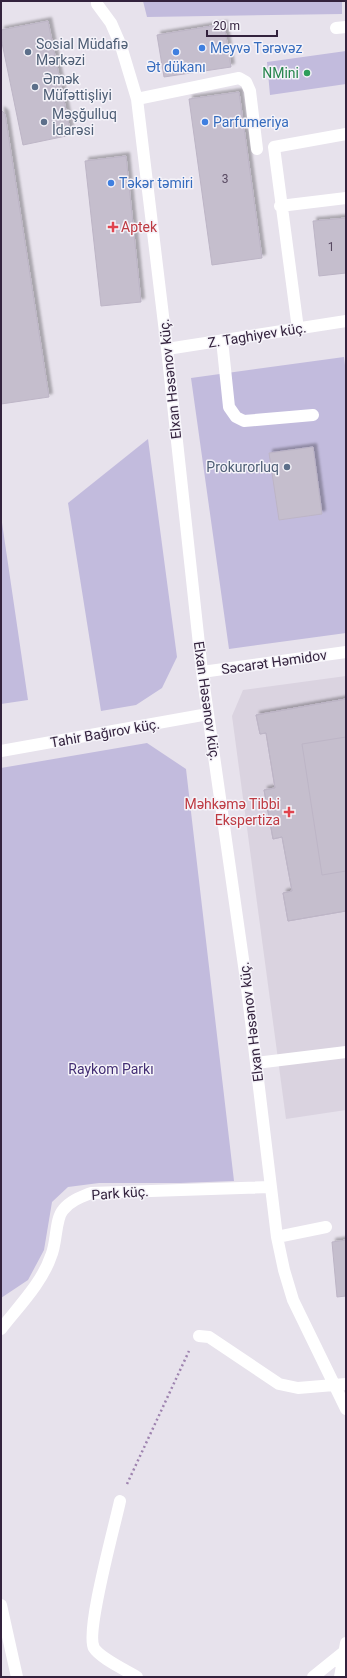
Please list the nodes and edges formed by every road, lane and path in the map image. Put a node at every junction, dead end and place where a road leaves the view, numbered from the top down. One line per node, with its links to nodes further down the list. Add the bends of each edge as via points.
1 (96, 2): 2 (street, Elxan Həsənov küç., via 111,22)
2 (137, 99): 4 (street, via 239,78 246,82 250,91); 10 (street, Elxan Həsənov küç.)
3 (346, 134): 6 (street, via 274,147)
4 (257, 148)
5 (346, 198): 6 (street)
6 (280, 206): 8 (street)
7 (346, 321): 8 (street, Z. Taghiyev küç.)
8 (298, 329): 9 (street, Z. Taghiyev küç.)
9 (222, 340): 10 (street, Z. Taghiyev küç.); 11 (street, via 229,406 236,417 244,421)
10 (167, 349): 13 (street, Elxan Həsənov küç.)
11 (313, 415)
12 (346, 652): 13 (street, Səcarət Həmidov)
13 (202, 672): 14 (street, Elxan Həsənov küç.)
14 (208, 714): 15 (street, Tahir Bağırov küç.); 17 (street, Elxan Həsənov küç.)
15 (1, 752)
16 (346, 1052): 17 (street)
17 (256, 1063): 18 (street, Elxan Həsənov küç.)
18 (271, 1187): 20 (street, Elxan Həsənov küç.); 21 (street, Park küç., via 91,1192 75,1200 62,1210 57,1221 56,1240 51,1258 33,1288)
19 (326, 1227): 20 (street)
20 (277, 1236): 23 (street, Elxan Həsənov küç., via 293,1300)
21 (1, 1329)
22 (199, 1336): 23 (street, via 209,1337 279,1384 298,1388); 25 (path, via 187,1355)
23 (340, 1385): 24 (street, Elxan Həsənov küç.)
24 (346, 1410)
25 (120, 1501): 30 (street, via 92,1638 94,1648 102,1656)
26 (1, 1605): 28 (street)
27 (345, 1648): 31 (street); 32 (street)
28 (7, 1658): 29 (street)
29 (17, 1677)
30 (137, 1677)
31 (314, 1677)
32 (340, 1677)

